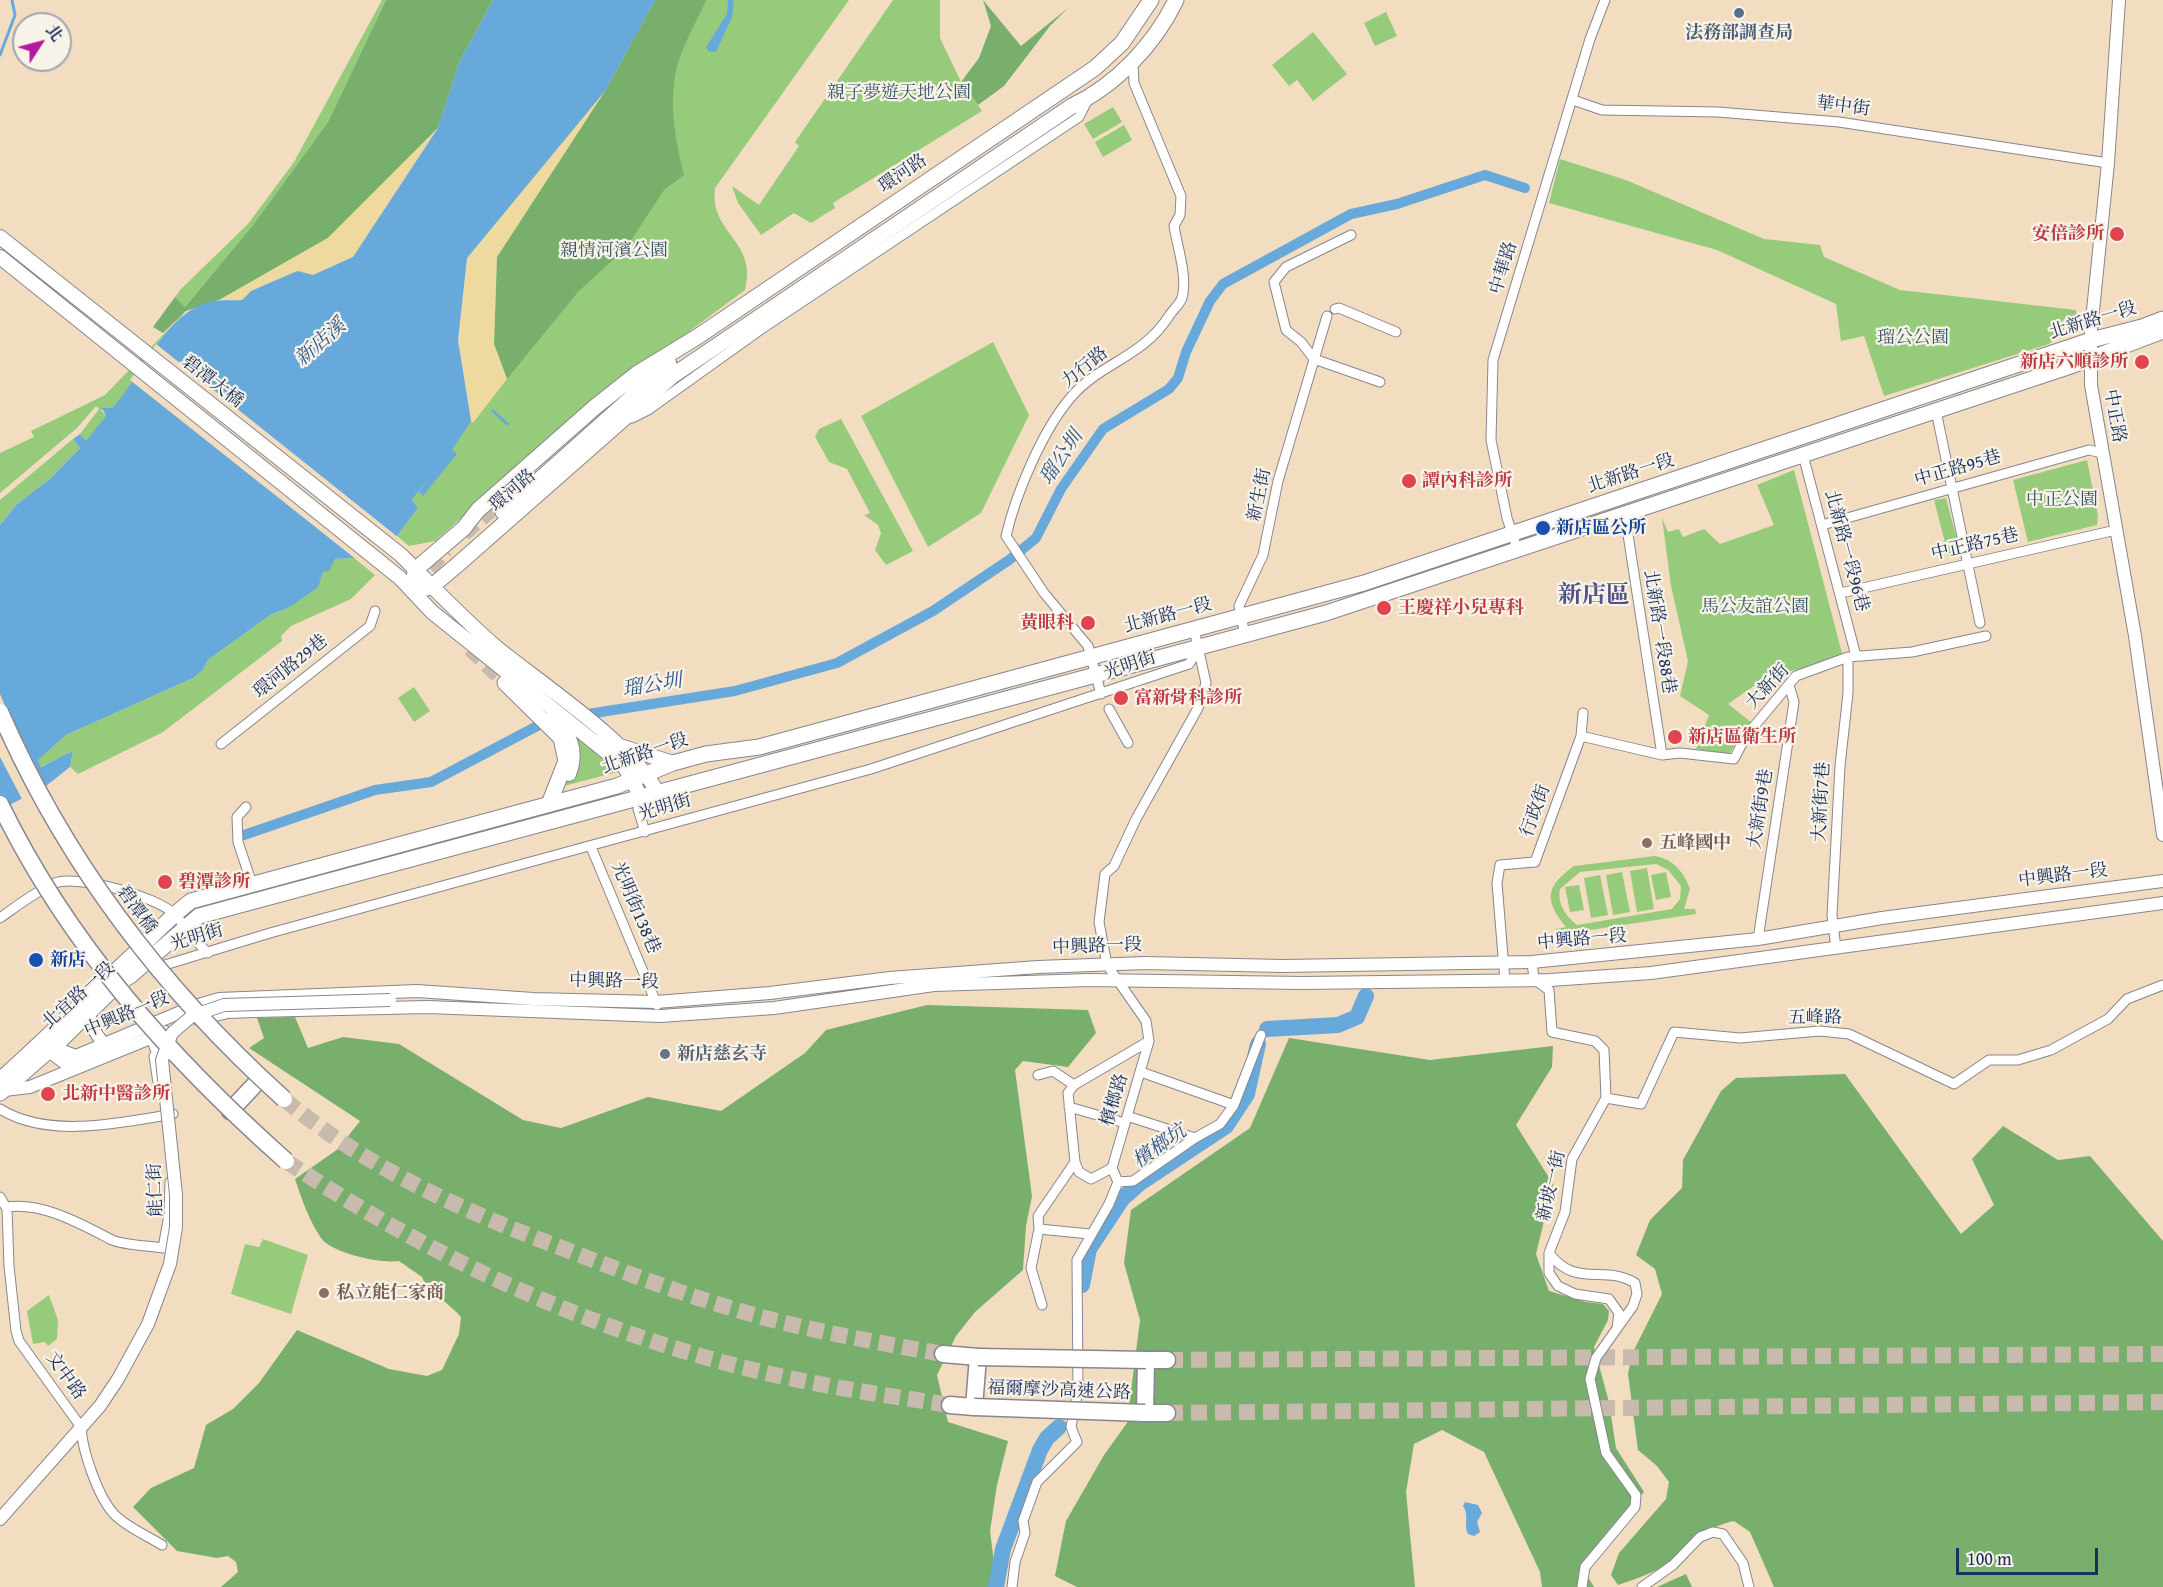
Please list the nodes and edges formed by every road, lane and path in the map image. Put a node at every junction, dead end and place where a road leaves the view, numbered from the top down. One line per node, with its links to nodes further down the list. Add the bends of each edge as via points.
1 (1151, 0): 16 (main road, 環河路, via 1122,43 1095,68)
2 (1605, 0): 6 (street, 中華路)
3 (2119, 0): 7 (street, 中正路)
4 (1178, 2): 5 (main road, 環河路)
5 (1133, 63): 33 (main road, 環河路, via 1088,98 681,370); 43 (street, 力行路, via 1134,83 1181,196 1180,215 1174,226 1182,262 1182,298 1159,333 1071,397 1041,446 1013,505 1006,536 1047,597 1088,646)
6 (1573, 100): 7 (street, 華中街, via 1602,110 1718,112 1839,122); 30 (street, 中華路, via 1493,360 1491,440)
7 (2108, 163): 17 (street, 中正路)
8 (1351, 235): 18 (street, via 1286,267 1274,282 1286,330)
9 (0, 237): 33 (main road, 碧潭大橋, via 401,555)
10 (0, 257): 34 (main road, 碧潭大橋)
11 (1335, 309): 14 (street)
12 (1327, 316): 18 (street, 新生街)
13 (2163, 319): 17 (main road, 北新路一段)
14 (1396, 332)
15 (2163, 332): 19 (main road, 北新路一段)
16 (697, 336): 20 (main road, 環河路); 33 (main road, via 618,412)
17 (2091, 340): 19 (street, 中正路); 30 (main road, 北新路一段)
18 (1314, 359): 21 (street); 37 (street, 新生街, via 1278,481 1263,555 1239,606)
19 (2091, 359): 22 (main road, 北新路一段); 23 (street, 中正路, via 2091,385)
20 (659, 361): 26 (main road, via 614,405); 33 (main road, via 595,407 478,510)
21 (1380, 382)
22 (1936, 411): 24 (main road, 北新路一段); 25 (street)
23 (2102, 453): 25 (street, 中正路95巷, via 2089,450); 29 (street, 中正路)
24 (1803, 455): 27 (main road, 北新路一段); 28 (street, 北新路一段96巷)
25 (1952, 488): 28 (street, 中正路95巷); 32 (street)
26 (498, 504)
27 (1625, 515): 31 (main road, 北新路一段); 57 (street, 北新路一段88巷)
28 (1822, 525): 35 (street, 北新路一段96巷)
29 (2116, 530): 32 (street, 中正路75巷); 66 (street, 中正路)
30 (1513, 534): 31 (street, 中華路); 37 (main road, 北新路一段, via 1364,583)
31 (1518, 551): 40 (main road, 北新路一段, via 1326,614)
32 (1967, 564): 35 (street, 中正路75巷); 38 (street)
33 (424, 579): 34 (main road); 56 (main road, 碧潭大橋, via 494,645)
34 (413, 591): 48 (main road, 碧潭大橋, via 432,612)
35 (1841, 593): 44 (street, 北新路一段96巷)
36 (375, 611): 55 (street, 環河路29巷, via 370,626)
37 (1240, 616): 39 (main road, 北新路一段); 40 (street, 新生街)
38 (1980, 623)
39 (1194, 629): 42 (street); 43 (main road, 北新路一段)
40 (1245, 635): 42 (main road, 北新路一段)
41 (1986, 636): 44 (street, 大新街, via 1912,652)
42 (1199, 648): 45 (main road, 北新路一段); 49 (street, 光明街, via 1189,664); 80 (street, via 1206,683 1198,708 1114,867 1105,874 1098,922)
43 (1092, 657): 45 (street, 力行路); 58 (main road, 北新路一段, via 759,747)
44 (1852, 657): 47 (street, 大新街, via 1815,668 1797,676); 73 (street, 大新街7巷)
45 (1096, 674): 49 (street, 力行路); 60 (main road, 北新路一段)
46 (506, 683): 63 (main road, via 561,738 566,761)
47 (1789, 685): 57 (street, 大新街, via 1746,736 1734,759); 75 (street, 大新街9巷, via 1794,702)
48 (529, 688): 59 (main road); 63 (main road, via 565,729 573,748 570,773)
49 (1101, 694): 65 (street, 光明街, via 871,769)
50 (1109, 709): 54 (street)
51 (0, 712): 100 (highway, 碧潭橋, bridge, via 45,806 90,879 170,985)
52 (1583, 713): 53 (street, 行政街)
53 (1581, 736): 57 (street); 79 (street, 行政街, via 1535,862 1500,865 1497,883)
54 (1128, 743)
55 (221, 744)
56 (620, 746): 58 (main road); 59 (main road)
57 (1662, 754)
58 (673, 763): 59 (main road, 北新路一段)
59 (641, 777): 60 (main road); 61 (main road); 63 (main road, 北新路一段)
60 (657, 792): 61 (main road, 北新路一段)
61 (641, 797): 65 (street, via 638,809); 74 (main road, 北新路一段, via 199,916)
62 (0, 804): 108 (highway, bridge, via 33,866 92,956 171,1052)
63 (549, 804): 69 (main road, 北新路一段)
64 (246, 807): 69 (street, via 237,817 238,837)
65 (645, 832): 67 (street, 光明街)
66 (2163, 836)
67 (591, 847): 77 (street, 光明街); 88 (street, 光明街138巷)
68 (2163, 881): 73 (street, 中興路一段)
69 (252, 884): 71 (main road, 北新路一段, via 191,901)
70 (2163, 903): 76 (street, 中興路一段)
71 (174, 914): 72 (street, via 156,901 74,881 57,882); 74 (street); 95 (main road, 北宜路一段)
72 (0, 918)
73 (1833, 926): 75 (street, 中興路一段); 76 (street, 大新街7巷)
74 (185, 929): 77 (street); 81 (main road, 北宜路一段)
75 (1758, 939): 78 (street, 中興路一段)
76 (1836, 949): 82 (street, 中興路一段, via 1651,973)
77 (208, 953): 81 (street, 光明街)
78 (1532, 962): 79 (street, 中興路一段); 82 (street)
79 (1505, 963): 80 (street, 中興路一段); 83 (street)
80 (1107, 965): 84 (street); 88 (street, 中興路一段, via 890,978)
81 (130, 976): 90 (main road, 北宜路一段)
82 (1534, 979): 83 (street, 中興路一段); 103 (street, via 1549,990 1552,1032 1595,1041 1604,1050)
83 (1505, 981): 84 (street, 中興路一段)
84 (1120, 983): 91 (street, 中興路一段, via 1089,980 934,985 774,1008); 94 (street, via 1146,1021)
85 (2163, 985): 103 (street, 五峰路, via 2127,999 2108,1019 2051,1050 2018,1060 1989,1060 1954,1084 1849,1034 1820,1031 1740,1038 1674,1032 1641,1104)
86 (427, 993): 87 (street); 88 (street, 中興路一段); 92 (street, 中興路一段, via 219,999 195,1006)
87 (390, 1000): 89 (street); 131 (street, 能仁街, bridge, via 224,1005 192,1016 172,1033 162,1060 176,1195 170,1264 148,1324 118,1379)
88 (656, 1002): 91 (street, 光明街138巷)
89 (427, 1007): 91 (street, 中興路一段); 92 (street, 中興路一段, via 228,1012)
90 (87, 1012): 95 (main road, 北宜路一段); 96 (street)
91 (660, 1016)
92 (150, 1035): 96 (street, 中興路一段); 97 (street, 中興路一段); 109 (street)
93 (1261, 1035): 105 (street)
94 (1149, 1041): 98 (street, 檳榔路); 101 (street)
95 (48, 1044): 96 (street, 中興路一段, via 76,1056); 97 (street, 中興路一段, via 66,1064); 102 (main road, 北宜路一段)
96 (104, 1045)
97 (85, 1066): 102 (street, 中興路一段, via 30,1087)
98 (1141, 1072): 105 (street); 110 (street, 檳榔路)
99 (1038, 1075): 101 (street, via 1053,1071)
100 (261, 1078): 104 (highway, 碧潭橋, bridge); 108 (highway)
101 (1074, 1084): 106 (street, via 1068,1093)
102 (1, 1088)
103 (1606, 1098): 120 (street, 新坡一街, via 1572,1159 1565,1212)
104 (284, 1099)
105 (1234, 1105): 111 (street, via 1220,1124)
106 (1069, 1107): 110 (street); 113 (street)
107 (0, 1109): 109 (street, via 16,1119 89,1128)
108 (230, 1111): 112 (highway, bridge)
109 (168, 1115): 117 (street, via 169,1215 163,1248 114,1241 96,1229 46,1210)
110 (1126, 1120): 111 (street); 114 (street, 檳榔路)
111 (1195, 1137): 115 (street, via 1133,1181)
112 (286, 1161)
113 (1074, 1162): 114 (street, via 1079,1172 1091,1179); 118 (street, via 1038,1216)
114 (1112, 1168): 115 (street)
115 (1118, 1182): 119 (street)
116 (0, 1197): 117 (street)
117 (7, 1207): 131 (street, 文中路, via 12,1308 19,1341)
118 (1039, 1229): 119 (street); 121 (street, via 1031,1268)
119 (1090, 1234): 134 (street, via 1077,1260 1078,1390 1071,1427 1077,1442 1037,1482 1023,1521 1025,1533)
120 (1549, 1253): 122 (street, via 1549,1273 1558,1286 1575,1294 1609,1299 1619,1313); 122 (street, via 1560,1268 1571,1272 1626,1278 1635,1283 1633,1306)
121 (1042, 1305)
122 (1617, 1328): 135 (street, via 1596,1358 1590,1379 1606,1453 1629,1481 1636,1495 1635,1507 1586,1567)
123 (943, 1353): 124 (highway)
124 (978, 1357): 125 (highway, bridge); 128 (highway)
125 (1146, 1360): 126 (highway); 129 (highway)
126 (1167, 1360)
127 (950, 1405): 128 (highway, 福爾摩沙高速公路)
128 (974, 1407): 129 (highway, 福爾摩沙高速公路, bridge)
129 (1145, 1413): 130 (highway, 福爾摩沙高速公路)
130 (1167, 1413)
131 (81, 1427): 132 (street, 能仁街); 133 (street, 文中路, via 91,1468 114,1515)
132 (0, 1519)
133 (162, 1545)
134 (1011, 1587)
135 (1581, 1587)
136 (1642, 1587): 137 (street, via 1673,1565 1700,1537 1713,1532 1723,1534 1743,1563)
137 (1749, 1587)

